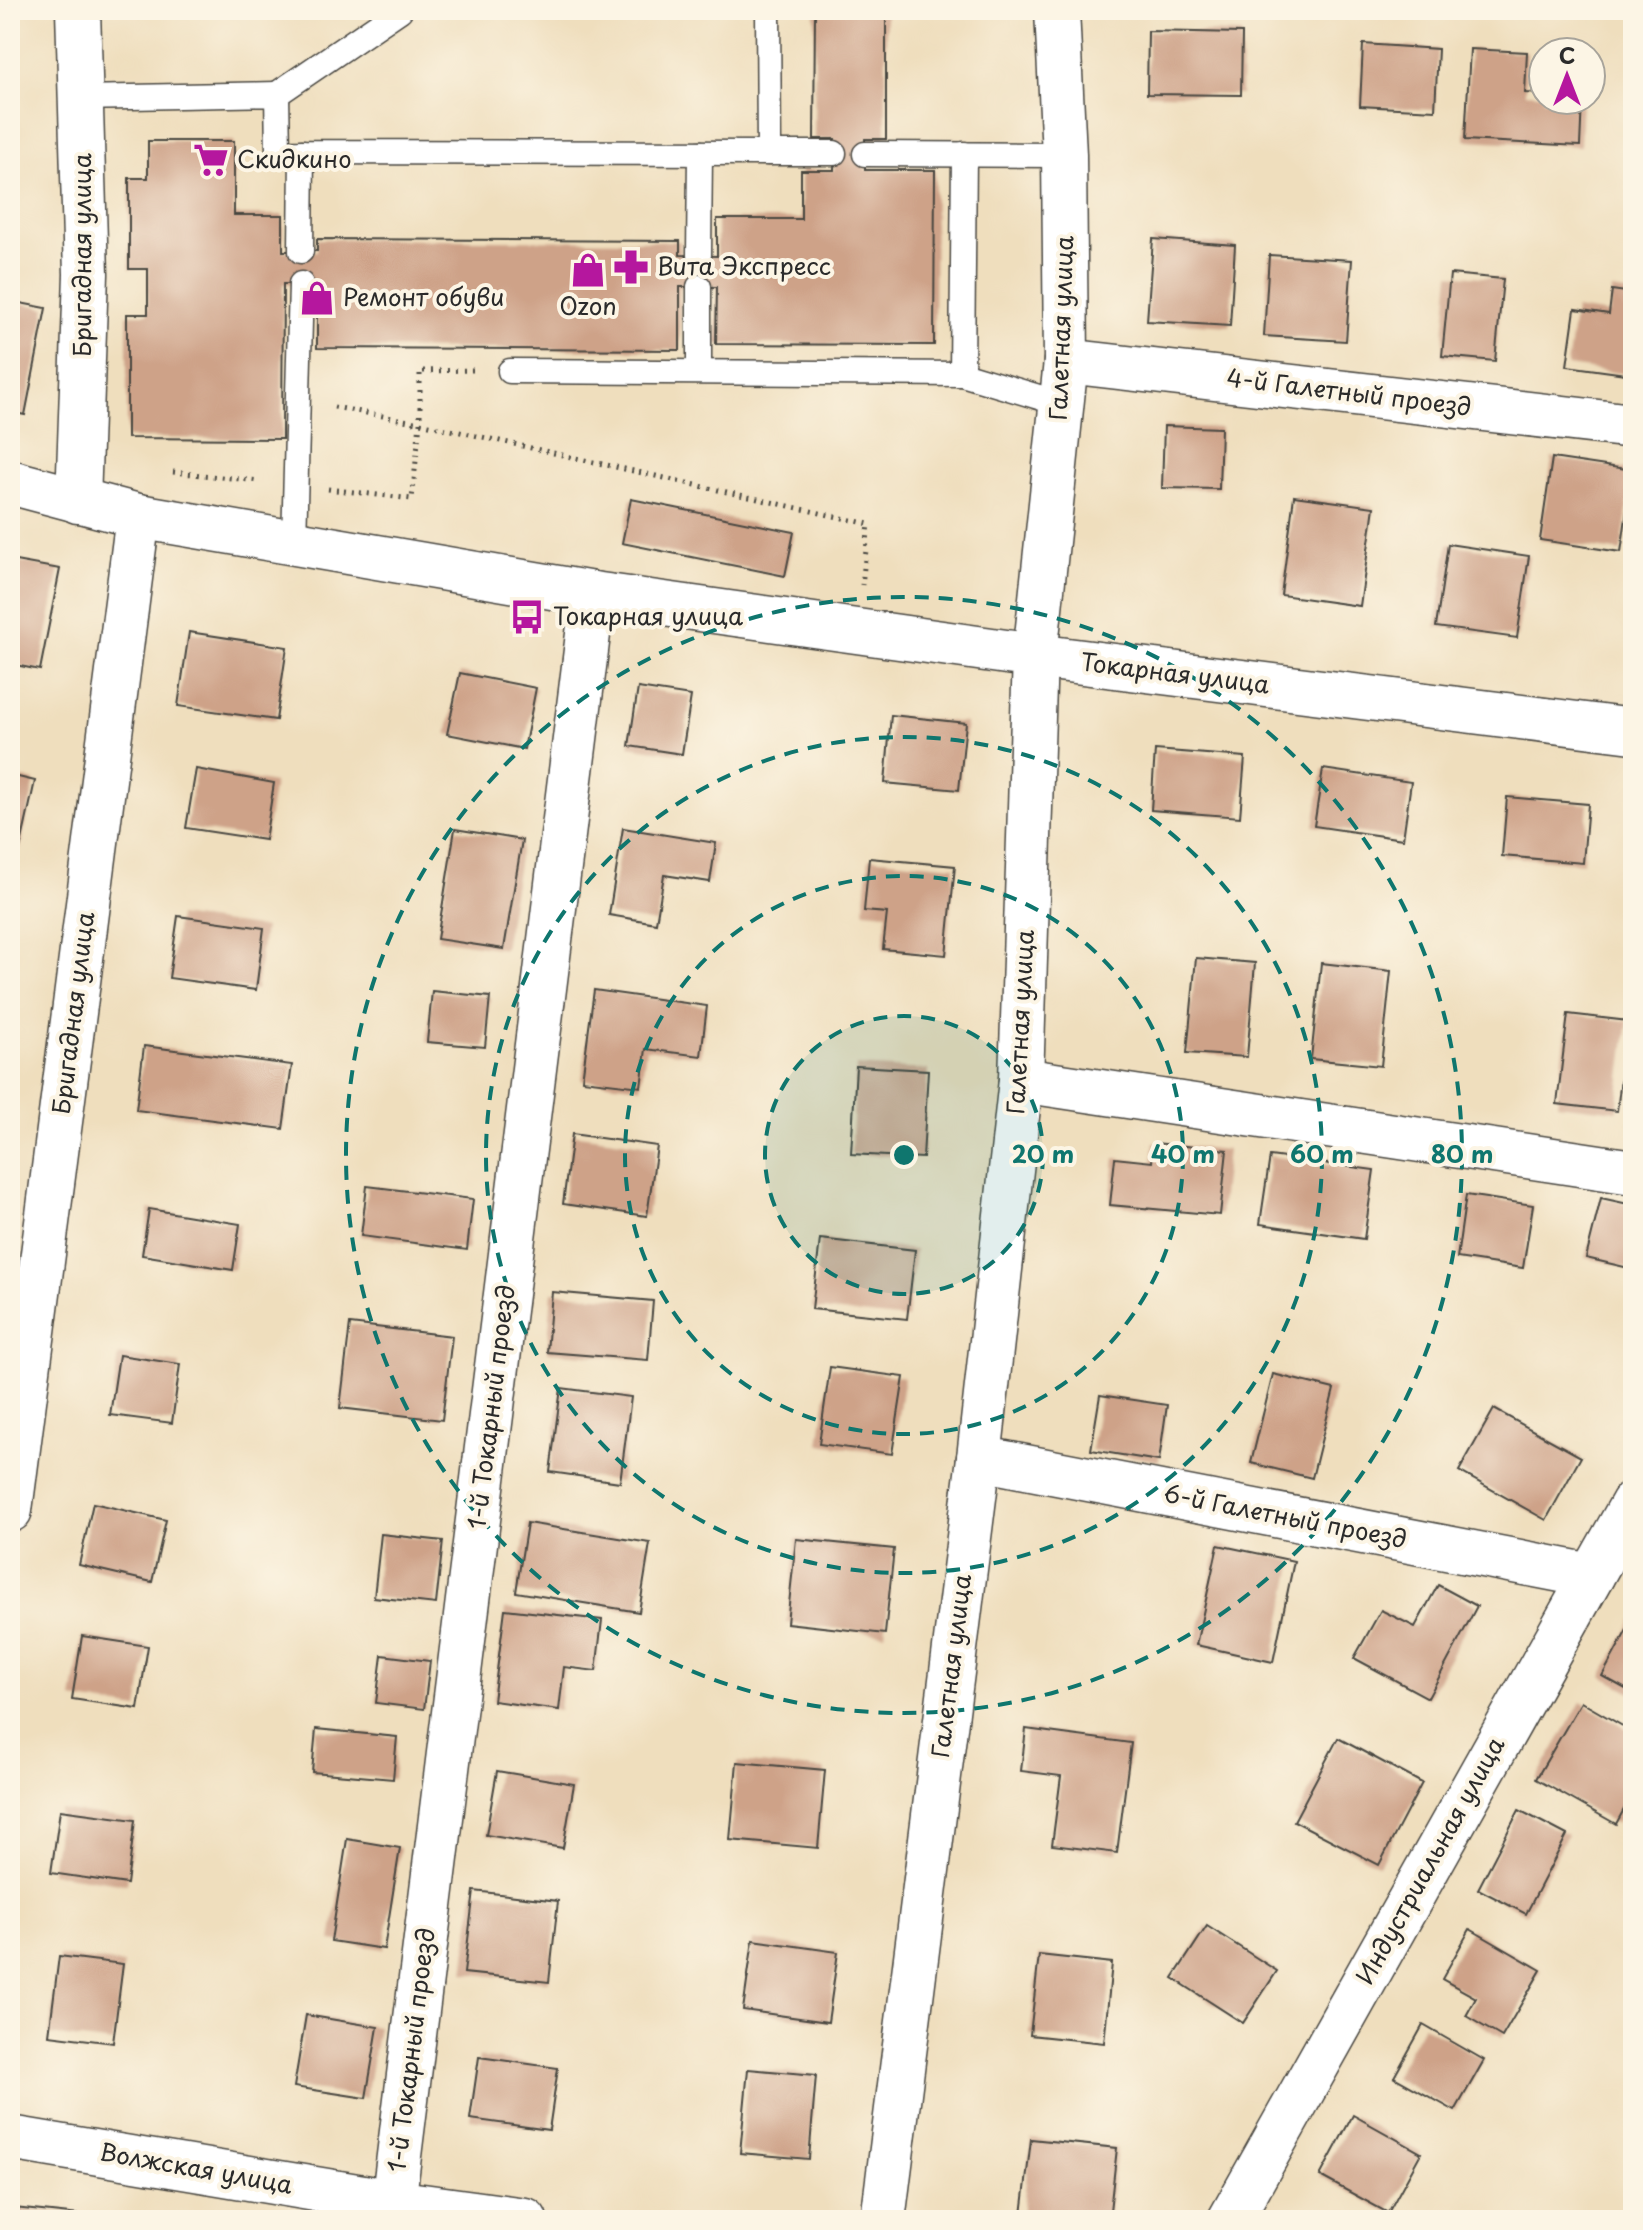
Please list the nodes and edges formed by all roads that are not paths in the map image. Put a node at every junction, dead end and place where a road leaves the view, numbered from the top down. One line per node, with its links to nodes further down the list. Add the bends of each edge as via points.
1 (78, 10): 6 (street, Бригадная улица)
2 (400, 10): 5 (lane)
3 (768, 10): 9 (lane)
4 (1057, 10): 13 (street, Галетная улица)
5 (277, 94): 6 (lane); 7 (lane, via 278,152)
6 (82, 98): 25 (street, Бригадная улица, via 86,274)
7 (302, 152): 8 (lane); 14 (lane)
8 (700, 153): 9 (lane); 15 (lane)
9 (769, 153): 10 (lane)
10 (834, 153)
11 (865, 154): 12 (lane)
12 (964, 154): 13 (lane); 21 (lane)
13 (1064, 155): 18 (street, Галетная улица)
14 (301, 251)
15 (699, 255)
16 (301, 284): 27 (lane)
17 (699, 287): 20 (lane)
18 (1066, 361): 22 (street, Галетная улица); 23 (street, 4-й Галетный проезд)
19 (510, 371): 20 (lane)
20 (699, 371): 21 (lane)
21 (962, 374): 22 (lane)
22 (1062, 404): 29 (street, Галетная улица)
23 (1633, 426)
24 (10, 482): 25 (street, Токарная улица)
25 (78, 501): 26 (street, Токарная улица)
26 (138, 516): 27 (street, Токарная улица); 35 (street, Бригадная улица)
27 (294, 542): 28 (street, Токарная улица)
28 (593, 594): 29 (street, Токарная улица); 38 (street, 1-й Токарный проезд)
29 (1035, 656): 30 (street, Токарная улица); 31 (street, Галетная улица)
30 (1633, 731)
31 (1021, 1080): 32 (street); 33 (street, Галетная улица)
32 (1633, 1172)
33 (979, 1458): 36 (street, 6-й Галетный проезд); 40 (street, Галетная улица)
34 (1633, 1503): 36 (street, Индустриальная улица)
35 (10, 1510)
36 (1592, 1576): 41 (street, Индустриальная улица)
37 (10, 2138): 38 (street, Волжская улица)
38 (392, 2211): 39 (street, Волжская улица)
39 (525, 2220)
40 (883, 2220)
41 (1230, 2220)

